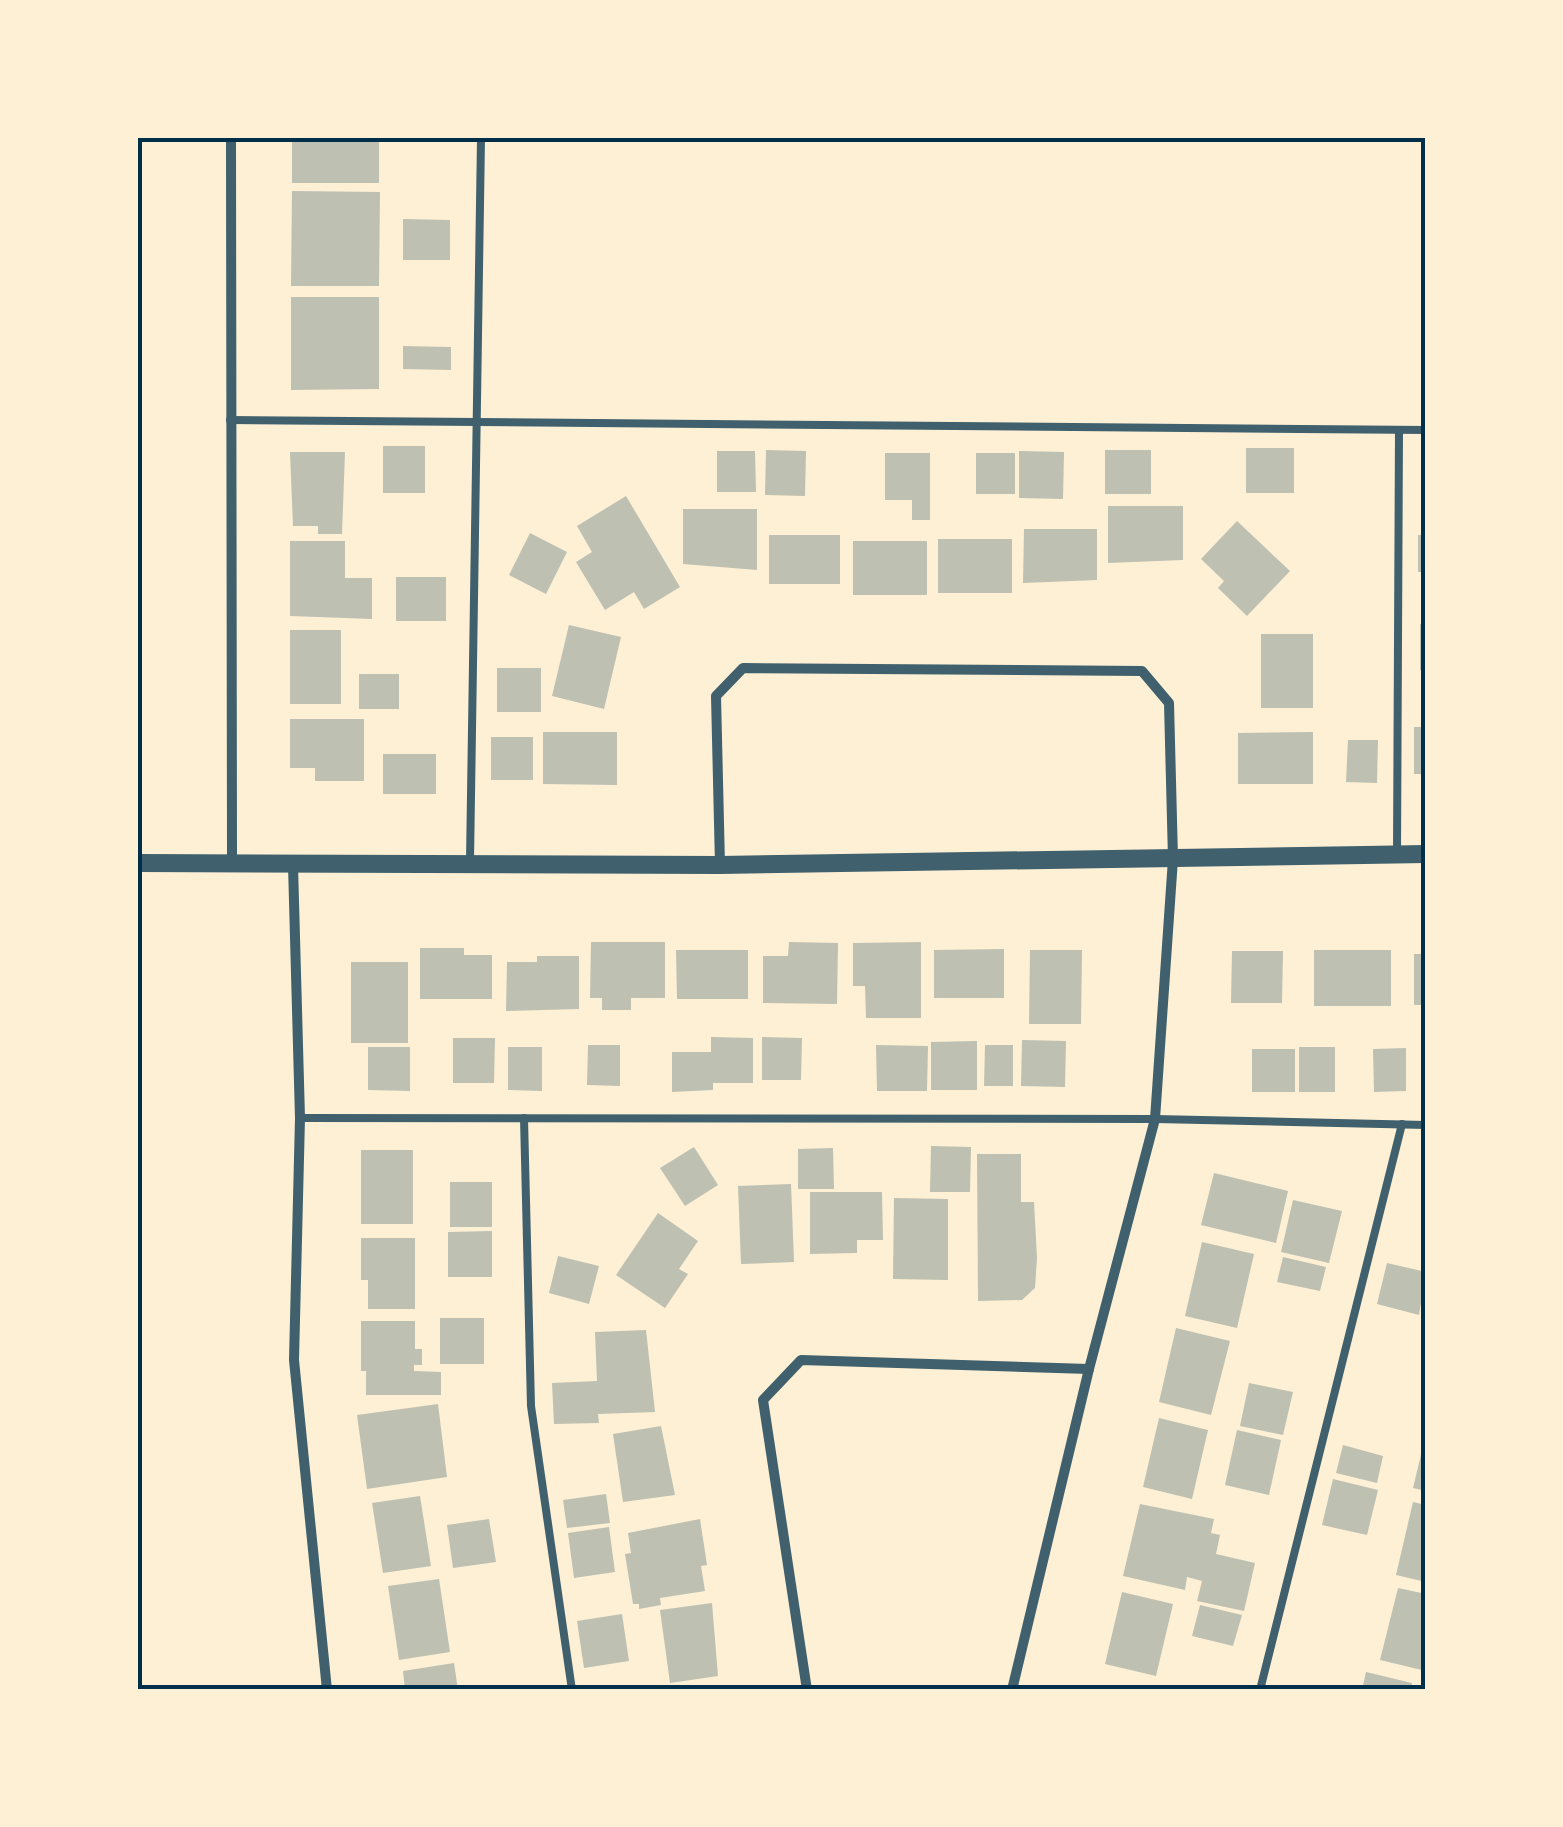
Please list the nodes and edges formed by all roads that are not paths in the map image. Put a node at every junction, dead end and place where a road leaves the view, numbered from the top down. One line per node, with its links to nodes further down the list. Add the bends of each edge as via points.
1 (230, 138): 3 (street)
2 (481, 138): 4 (lane)
3 (229, 420): 4 (lane); 11 (street)
4 (476, 422): 5 (lane); 14 (lane)
5 (1398, 430): 6 (lane); 7 (lane)
6 (1426, 430)
7 (1397, 854): 8 (street); 9 (street)
8 (1426, 854)
9 (1173, 859): 12 (street); 12 (street, via 1169,703 1142,670 743,668 716,696); 17 (street)
10 (138, 863): 11 (street)
11 (232, 863): 13 (street)
12 (720, 864): 14 (street)
13 (293, 865): 14 (street); 15 (street)
14 (470, 866)
15 (300, 1118): 16 (lane); 21 (street, via 294,1360)
16 (524, 1118): 17 (lane); 22 (lane, via 531,1406)
17 (1155, 1119): 18 (lane); 20 (street)
18 (1402, 1124): 19 (lane); 25 (lane)
19 (1426, 1124)
20 (1089, 1369): 23 (street, via 801,1360 763,1400); 24 (street)
21 (327, 1690)
22 (572, 1690)
23 (808, 1690)
24 (1012, 1690)
25 (1260, 1690)

